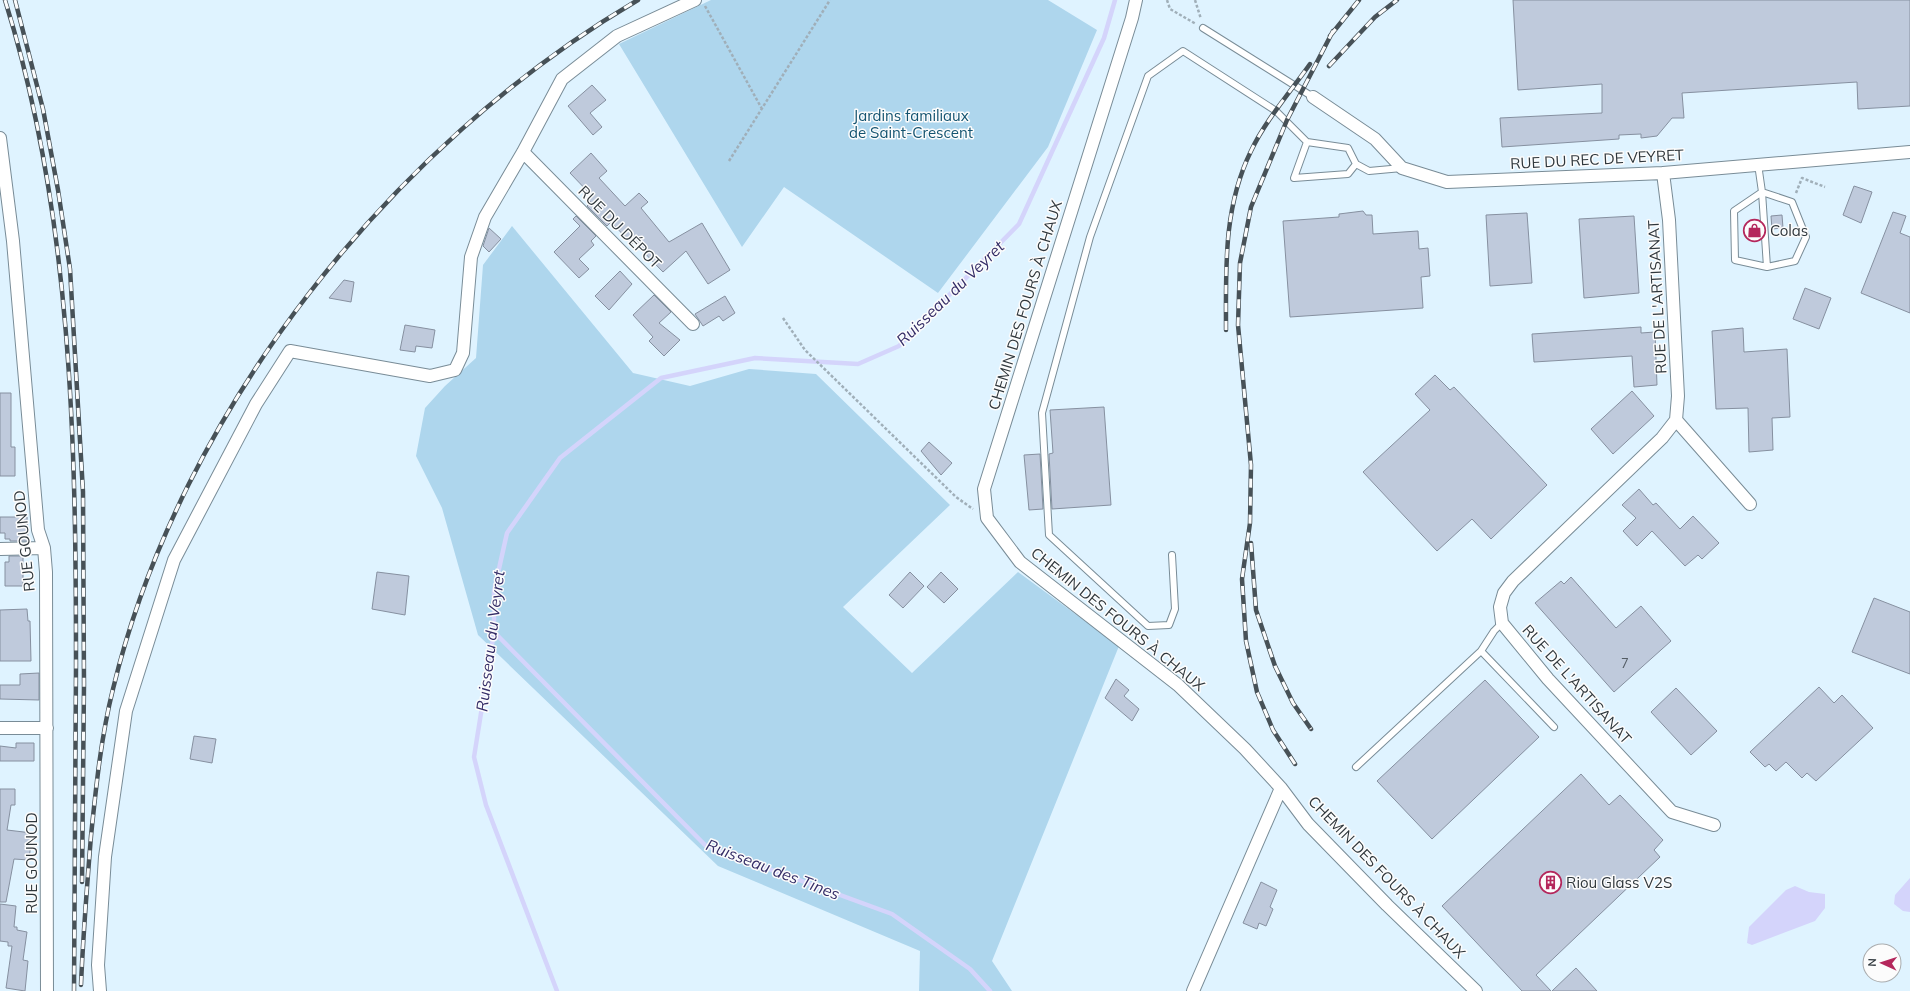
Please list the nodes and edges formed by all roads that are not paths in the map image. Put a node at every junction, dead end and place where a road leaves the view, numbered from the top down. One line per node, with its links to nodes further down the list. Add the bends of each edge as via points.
1 (695, 0): 7 (street, via 617,36 562,79)
2 (1136, 0): 27 (street, CHEMIN DES FOURS À CHAUX, via 984,489 987,518 1020,562 1178,685 1245,749)
3 (1203, 28): 4 (lane)
4 (1313, 97): 11 (street, RUE DU REC DE VEYRET, via 1375,139)
5 (0, 138): 18 (street, RUE GOUNOD, via 13,241 38,530)
6 (1307, 142): 9 (lane, via 1348,148); 9 (lane, via 1294,178 1348,174); 20 (lane, via 1276,111 1183,50 1148,76 1090,237 1042,413 1049,535 1148,626 1169,625 1175,609)
7 (523, 152): 15 (street, RUE DU DÉPOT); 30 (street, via 485,217 471,257 463,353 455,370 430,376 290,351 256,404 174,560 126,711 105,857 98,965)
8 (1910, 152): 10 (street, RUE DU REC DE VEYRET)
9 (1356, 164): 11 (lane, via 1369,171)
10 (1758, 164): 12 (street, RUE DU REC DE VEYRET); 13 (lane)
11 (1402, 168): 12 (street, RUE DU REC DE VEYRET, via 1447,182)
12 (1663, 173): 16 (street, RUE DE L'ARTISANAT, via 1669,220 1678,396)
13 (1762, 192): 14 (lane); 14 (lane, via 1734,211 1735,260); 14 (lane, via 1792,202 1806,237 1795,261)
14 (1767, 267)
15 (693, 324)
16 (1676, 420): 17 (street); 21 (street, RUE DE L'ARTISANAT, via 1662,438 1513,581 1504,593 1500,607)
17 (1750, 504)
18 (44, 548): 19 (street); 25 (street, RUE GOUNOD)
19 (0, 549)
20 (1172, 555)
21 (1502, 623): 22 (lane); 28 (street, RUE DE L'ARTISANAT, via 1548,679 1672,812)
22 (1481, 651): 23 (lane); 26 (lane)
23 (1554, 727)
24 (0, 728): 25 (street)
25 (46, 728): 29 (street, RUE GOUNOD)
26 (1356, 767)
27 (1281, 788): 31 (street); 32 (street, CHEMIN DES FOURS À CHAUX, via 1308,824)
28 (1714, 825)
29 (47, 991)
30 (100, 991)
31 (1193, 991)
32 (1476, 991)

